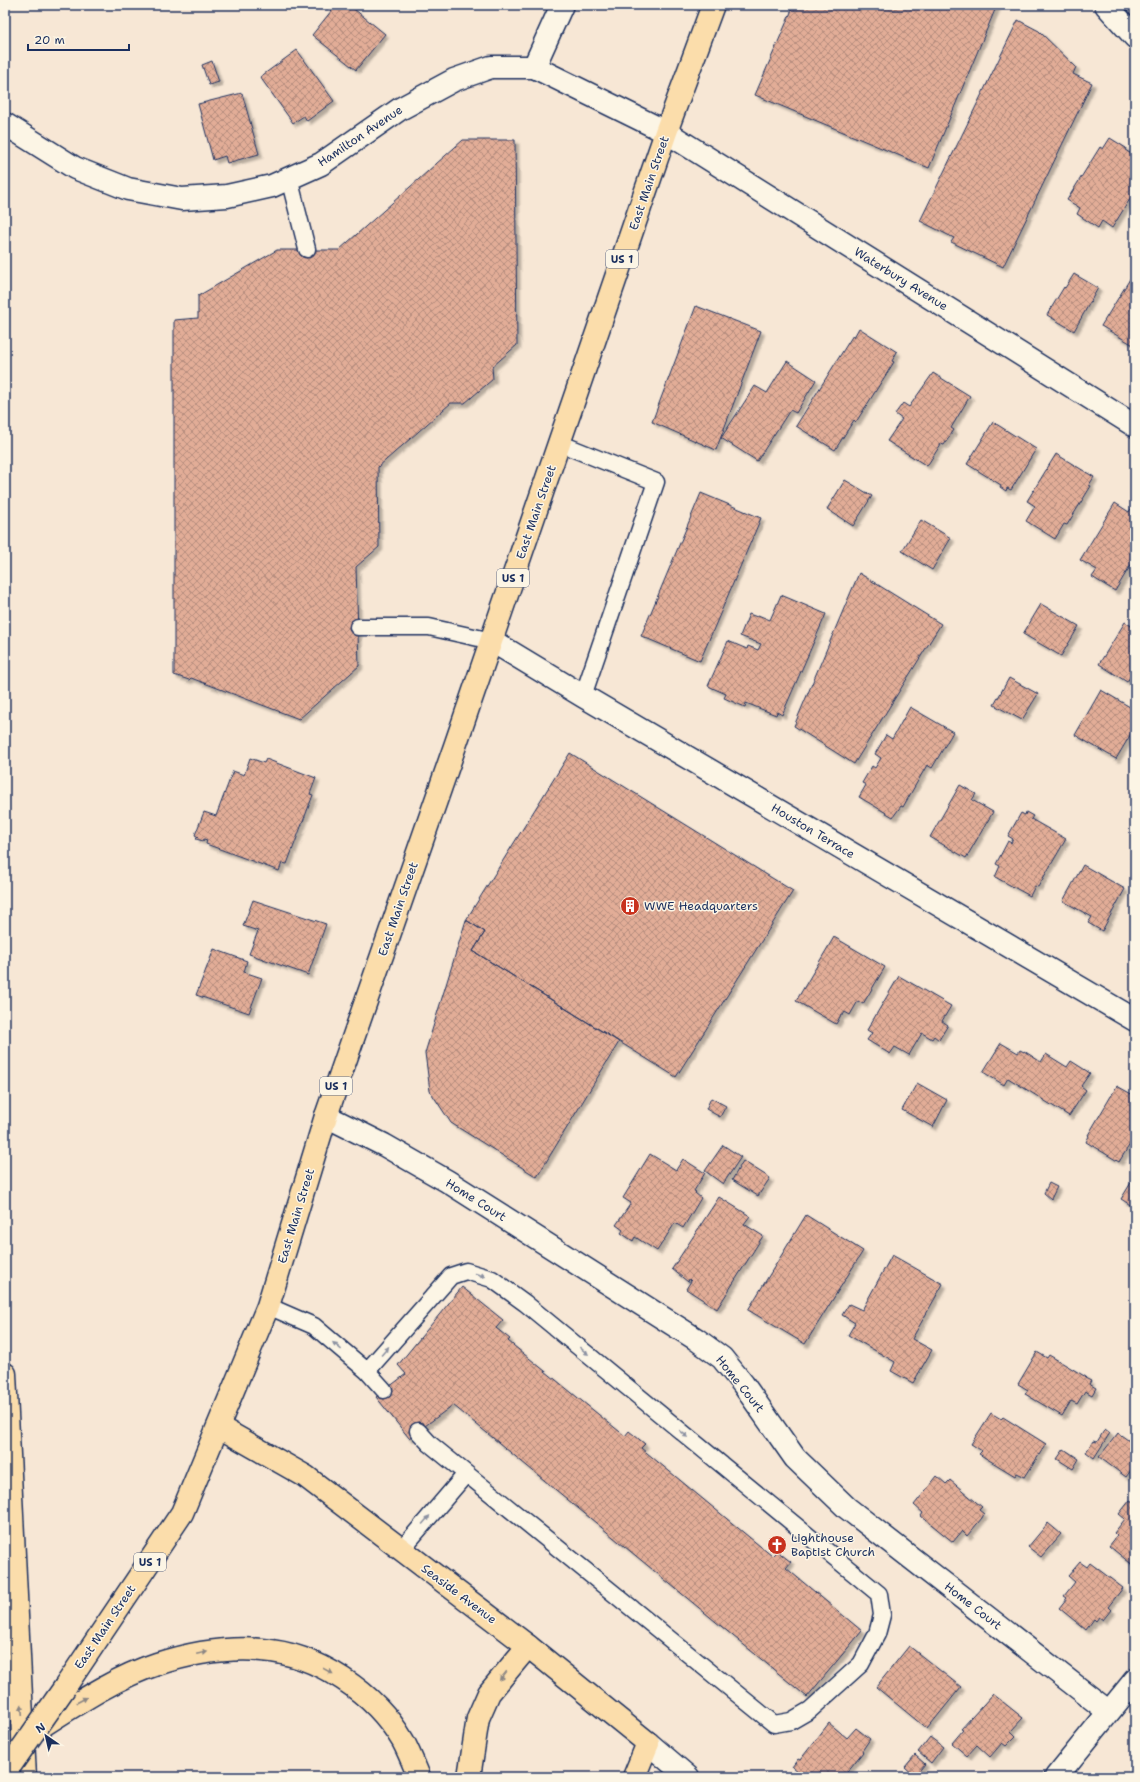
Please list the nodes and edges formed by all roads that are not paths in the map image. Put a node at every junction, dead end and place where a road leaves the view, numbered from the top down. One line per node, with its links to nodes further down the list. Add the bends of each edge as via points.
1 (562, 5): 5 (street)
2 (713, 5): 7 (main road, East Main Street / US 1)
3 (1106, 5): 4 (street)
4 (1135, 37)
5 (534, 67): 7 (street, Hamilton Avenue); 8 (street, Hamilton Avenue, via 491,66 454,80 400,109 320,164)
6 (5, 124): 8 (street, Hamilton Avenue, via 75,168 128,189 182,200 227,196 272,186)
7 (666, 132): 10 (street, Waterbury Avenue); 11 (main road, East Main Street / US 1)
8 (289, 178): 9 (lane)
9 (307, 249)
10 (1135, 426)
11 (559, 443): 13 (main road, East Main Street / US 1); 14 (lane, via 656,482)
12 (358, 627): 13 (lane, via 429,627)
13 (492, 641): 14 (street, Houston Terrace); 16 (main road, East Main Street / US 1)
14 (583, 696): 15 (street, Houston Terrace)
15 (1135, 1020)
16 (326, 1116): 17 (main road, East Main Street / US 1); 27 (street, Home Court, via 447,1181 712,1350 743,1384 795,1458 847,1508)
17 (268, 1306): 18 (lane, one-way to 17, via 314,1326); 21 (main road, East Main Street / US 1)
18 (367, 1371): 20 (lane); 23 (lane, one-way to 23, via 451,1276 466,1271 492,1279 525,1303 879,1594 882,1615 877,1634 861,1664 810,1710 791,1721 774,1724)
19 (5, 1374): 31 (main road, one-way to 19)
20 (384, 1390)
21 (219, 1427): 24 (main road, Seaside Avenue, via 305,1476); 28 (main road, East Main Street / US 1, bridge, via 182,1513)
22 (418, 1431): 23 (lane)
23 (466, 1474): 24 (lane, one-way to 23)
24 (401, 1550): 25 (main road, Seaside Avenue)
25 (528, 1646): 29 (main road, Seaside Avenue); 33 (main road, one-way to 33, via 489,1693 478,1718)
26 (1135, 1680): 27 (street)
27 (1109, 1712): 36 (street)
28 (37, 1728): 30 (main road, East Main Street / US 1, bridge); 32 (main road, one-way to 32, via 75,1704 156,1665 208,1651 263,1650 290,1655 316,1665 341,1678 365,1696 386,1717 402,1740)
29 (648, 1743): 34 (main road); 35 (street, Seaside Avenue)
30 (5, 1773)
31 (25, 1777)
32 (419, 1777)
33 (469, 1777)
34 (634, 1777)
35 (688, 1777)
36 (1056, 1777)

